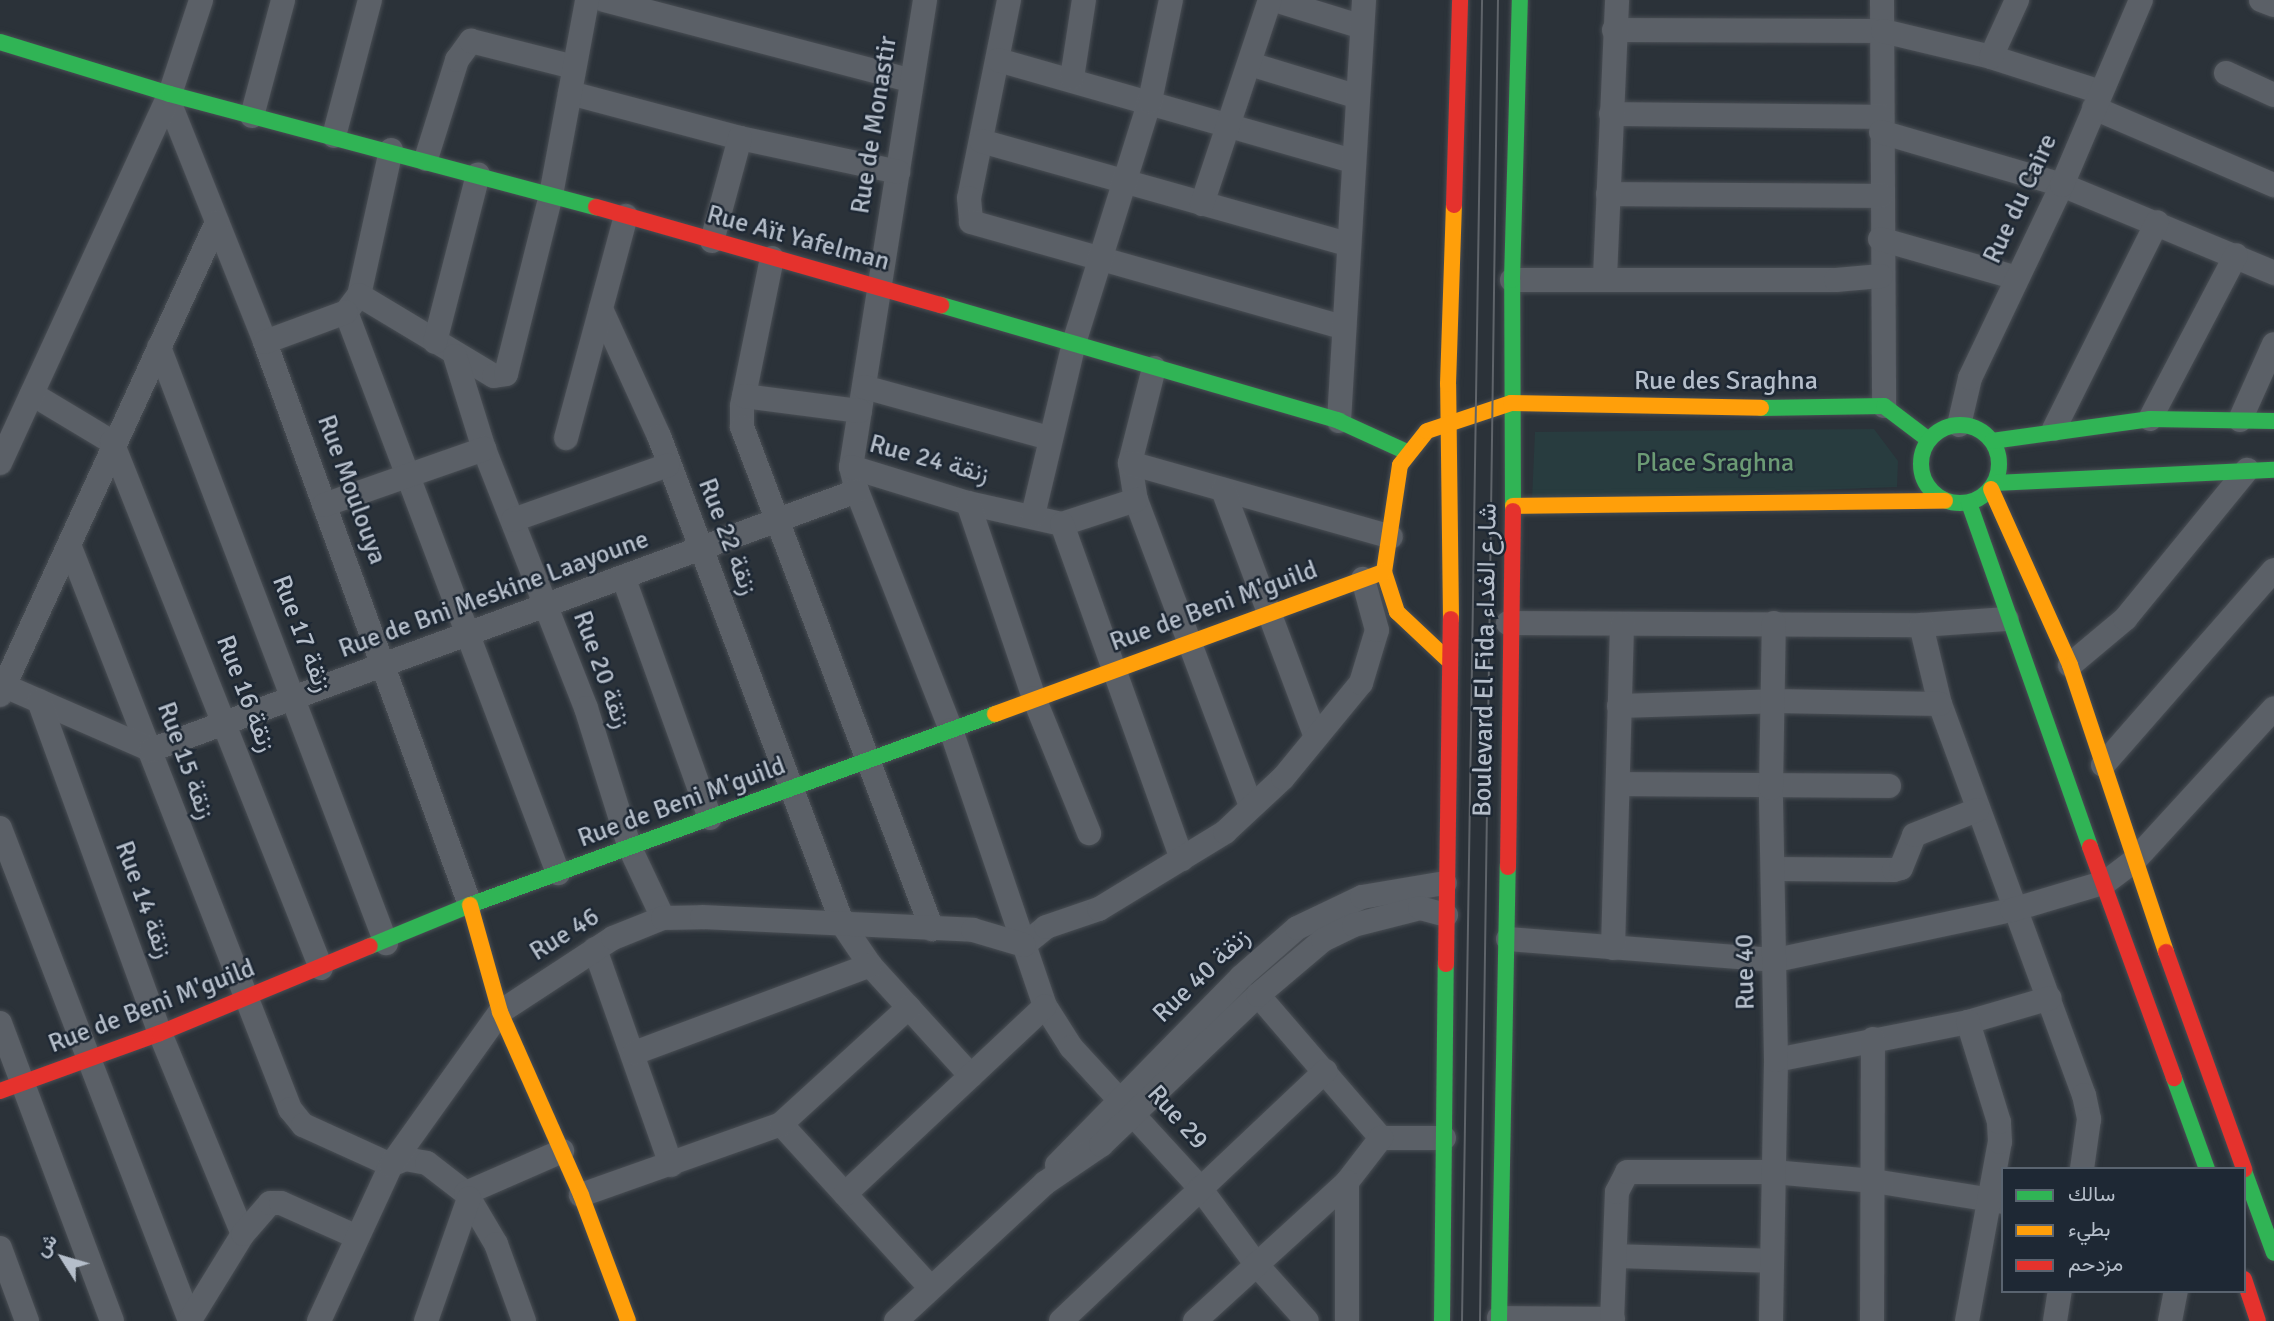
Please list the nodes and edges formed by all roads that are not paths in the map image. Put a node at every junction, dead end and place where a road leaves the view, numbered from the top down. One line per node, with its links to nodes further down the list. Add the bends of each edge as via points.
1 (201, 0): 34 (street)
2 (283, 0): 38 (street)
3 (370, 0): 41 (street)
4 (586, 0): 27 (street)
5 (604, 0): 30 (street)
6 (925, 0): 30 (street, Rue de Monastir)
7 (1009, 0): 25 (street)
8 (1084, 0): 29 (street)
9 (1171, 0): 36 (street)
10 (1273, 0): 20 (street); 26 (street)
11 (1364, 0): 20 (street)
12 (1460, 0): 88 (street, Boulevard El Fida شارع الفداء)
13 (1520, 0): 69 (street, Boulevard El Fida شارع الفداء)
14 (1617, 0): 21 (street)
15 (1882, 0): 22 (street)
16 (2017, 0): 24 (street)
17 (2141, 0): 35 (street, Rue du Caire)
18 (2261, 0): 19 (street)
19 (2274, 5)
20 (1359, 26): 33 (street)
21 (1614, 30): 22 (street); 37 (street)
22 (1883, 31): 24 (street); 39 (street)
23 (0, 42): 34 (street, Rue Aït Yafelman)
24 (1991, 57): 35 (street)
25 (998, 60): 29 (street); 43 (street)
26 (1250, 64): 33 (street); 40 (street)
27 (574, 67): 31 (street); 45 (street, via 479,40 465,46)
28 (2225, 73): 32 (street)
29 (1072, 78): 36 (street)
30 (910, 80): 47 (street, Rue de Monastir)
31 (570, 93): 42 (street); 53 (street)
32 (2274, 95)
33 (1355, 96): 46 (street)
34 (169, 97): 38 (street, Rue Aït Yafelman); 57 (street, Rue Moulouya); 80 (street)
35 (2098, 100): 50 (street, Rue du Caire); 51 (street)
36 (1150, 101): 40 (street); 49 (street)
37 (1611, 114): 39 (street); 52 (street)
38 (252, 116): 41 (street, Rue Aït Yafelman)
39 (1881, 124): 50 (street); 54 (street)
40 (1229, 125): 46 (street); 55 (street)
41 (334, 136): 44 (street, Rue Aït Yafelman)
42 (740, 138): 47 (street); 60 (street)
43 (981, 141): 49 (street); 64 (street, via 969,198 971,222)
44 (391, 150): 45 (street, Rue Aït Yafelman); 71 (street)
45 (426, 159): 48 (street, Rue Aït Yafelman)
46 (1353, 161): 61 (street)
47 (898, 172): 70 (street, Rue de Monastir)
48 (478, 174): 53 (street, Rue Aït Yafelman); 78 (street)
49 (1127, 180): 55 (street); 64 (street)
50 (2062, 185): 58 (street); 68 (street, Rue du Caire)
51 (2274, 185)
52 (1608, 194): 54 (street); 66 (street)
53 (551, 195): 56 (street, Rue Aït Yafelman); 78 (street, via 506,374 494,376)
54 (1881, 196): 59 (street)
55 (1202, 204): 61 (street)
56 (626, 216): 60 (street, Rue Aït Yafelman); 72 (street)
57 (217, 222): 74 (street, Rue Moulouya); 77 (street)
58 (2157, 222): 62 (street); 91 (street)
59 (1880, 239): 67 (street); 68 (street)
60 (712, 241): 63 (street, Rue Aït Yafelman)
61 (1347, 244): 73 (street)
62 (2236, 255): 65 (street); 85 (street)
63 (772, 258): 70 (street, Rue Aït Yafelman); 83 (street)
64 (1104, 259): 73 (street); 75 (street)
65 (2274, 273)
66 (1605, 276): 67 (street, via 1836,280); 69 (street)
67 (1881, 276): 84 (street)
68 (2017, 278): 90 (street, Rue du Caire, via 1970,379)
69 (1512, 280): 82 (street, Boulevard El Fida شارع الفداء)
70 (879, 287): 75 (street, Rue Aït Yafelman); 81 (street, Rue de Monastir)
71 (352, 303): 74 (street); 78 (street); 104 (street)
72 (601, 309): 92 (street); 101 (street, Rue 22 زنقة)
73 (1343, 327): 87 (street)
74 (265, 342): 112 (street, Rue Moulouya)
75 (1074, 343): 79 (street, Rue Aït Yafelman); 93 (street)
76 (2274, 344): 86 (street)
77 (159, 347): 96 (street); 139 (street, Rue 17 زنقة)
78 (445, 349): 97 (street, Rue 20 زنقة)
79 (1154, 368): 87 (street, Rue Aït Yafelman); 100 (street)
80 (32, 394): 96 (street); 99 (street)
81 (862, 399): 83 (street); 93 (street); 105 (street, Rue de Monastir)
82 (1511, 403): 84 (street, Rue des Sraghna); 88 (street); 113 (street, Boulevard El Fida شارع الفداء)
83 (743, 406): 116 (street)
84 (1884, 406): 94 (street)
85 (2150, 419): 86 (street); 91 (street)
86 (2240, 420): 89 (street)
87 (1339, 421): 98 (street, Rue Aït Yafelman)
88 (1450, 421): 98 (street, via 1427,431); 133 (street, Boulevard El Fida شارع الفداء)
89 (2274, 421)
90 (1959, 425): 94 (street); 95 (street, via 1981,431)
91 (2054, 429): 95 (street)
92 (566, 438)
93 (1049, 438): 114 (street)
94 (1930, 440): 109 (street, via 1922,474 1935,495)
95 (1992, 441): 106 (street, via 2000,463)
96 (112, 442): 119 (street); 145 (street, Rue 16 زنقة)
97 (484, 449): 104 (street); 115 (street, Rue 20 زنقة)
98 (1407, 452): 118 (street, via 1400,465)
99 (0, 463)
100 (1130, 463): 107 (street); 108 (street)
101 (668, 464): 115 (street); 120 (street, Rue 22 زنقة)
102 (2247, 470): 103 (street); 106 (street); 135 (street, via 2125,618)
103 (2274, 470)
104 (410, 474): 112 (street); 131 (street)
105 (854, 479): 110 (street, Rue 24 زنقة); 116 (street, Rue de Bni Meskine Laayoune); 146 (street, Rue 24 زنقة)
106 (1993, 486): 111 (street); 135 (street)
107 (1223, 489): 118 (street); 125 (street)
108 (1136, 500): 117 (street); 132 (street)
109 (1945, 501): 111 (street); 113 (street)
110 (968, 503): 114 (street, Rue 24 زنقة); 138 (street)
111 (1969, 503): 126 (street)
112 (324, 505): 134 (street, Rue Moulouya)
113 (1514, 506): 127 (street, Boulevard El Fida شارع الفداء)
114 (1033, 515): 117 (street, Rue 24 زنقة)
115 (513, 520): 124 (street, Rue 20 زنقة)
116 (779, 520): 120 (street, Rue de Bni Meskine Laayoune); 149 (street)
117 (1062, 524): 136 (street)
118 (1391, 537): 122 (street)
119 (69, 547): 137 (street); 148 (street, Rue 15 زنقة)
120 (701, 550): 123 (street, Rue de Bni Meskine Laayoune); 154 (street, Rue 22 زنقة)
121 (2274, 570): 150 (street)
122 (1374, 575): 125 (street, Rue de Beni M'guild); 133 (street, via 1397,612); 147 (street, via 1377,623 1361,683)
123 (624, 579): 124 (street, Rue de Bni Meskine Laayoune); 157 (street)
124 (546, 607): 131 (street, Rue de Bni Meskine Laayoune); 160 (street, Rue 20 زنقة, via 586,708)
125 (1267, 614): 132 (street, Rue de Beni M'guild); 147 (street)
126 (2007, 619): 130 (street); 165 (street)
127 (1508, 623): 129 (street); 173 (street, Boulevard El Fida شارع الفداء)
128 (1774, 623): 129 (street); 130 (street); 141 (street, Rue 40)
129 (1622, 624): 143 (street)
130 (1921, 625): 142 (street)
131 (468, 637): 134 (street, Rue de Bni Meskine Laayoune); 164 (street)
132 (1188, 641): 136 (street, Rue de Beni M'guild); 155 (street)
133 (1447, 659): 166 (street, Boulevard El Fida شارع الفداء)
134 (385, 665): 139 (street, Rue de Bni Meskine Laayoune); 167 (street, Rue Moulouya)
135 (2070, 665): 150 (street)
136 (1112, 669): 138 (street, Rue de Beni M'guild); 161 (street)
137 (1, 688): 140 (street)
138 (1034, 698): 146 (street, Rue de Beni M'guild); 159 (street)
139 (295, 700): 145 (street, Rue de Bni Meskine Laayoune); 174 (street, Rue 17 زنقة)
140 (39, 701): 148 (street); 189 (street, Rue 14 زنقة)
141 (1774, 701): 142 (street); 143 (street); 153 (street, Rue 40)
142 (1940, 704): 156 (street)
143 (1619, 706): 151 (street)
144 (2274, 708): 162 (street)
145 (224, 724): 148 (street, Rue de Bni Meskine Laayoune); 180 (street, Rue 16 زنقة)
146 (951, 730): 149 (street, Rue de Beni M'guild); 175 (street, Rue 24 زنقة)
147 (1316, 737): 155 (street, via 1283,778)
148 (150, 750): 182 (street, Rue 15 زنقة)
149 (869, 762): 154 (street, Rue de Beni M'guild); 172 (street)
150 (2103, 765): 162 (street)
151 (1621, 784): 153 (street); 176 (street)
152 (1889, 786): 153 (street)
153 (1771, 788): 163 (street, Rue 40)
154 (791, 789): 157 (street, Rue de Beni M'guild); 171 (street, Rue 22 زنقة)
155 (1250, 804): 161 (street, via 1225,832)
156 (1977, 810): 163 (street, via 1914,835 1901,867 1894,870); 168 (street)
157 (710, 818): 160 (street, Rue de Beni M'guild)
158 (0, 828): 192 (street)
159 (1089, 833)
160 (630, 848): 164 (street, Rue de Beni M'guild); 170 (street, Rue 20 زنقة)
161 (1182, 859): 175 (street, via 1099,909 1046,927)
162 (2134, 861): 165 (street); 200 (street)
163 (1773, 869): 178 (street, Rue 40)
164 (558, 873): 167 (street, Rue de Beni M'guild)
165 (2106, 882): 168 (street); 204 (street)
166 (1444, 883): 169 (street, Boulevard El Fida شارع الفداء); 198 (street, Rue 40 زنقة, via 1362,897 1297,928 1241,977)
167 (470, 905): 174 (street, Rue de Beni M'guild); 186 (street)
168 (2012, 910): 178 (street); 183 (street)
169 (1446, 915): 181 (street, Rue 40 زنقة, via 1420,908 1353,925 1323,940); 202 (street, Boulevard El Fida شارع الفداء)
170 (663, 918): 171 (street, Rue 46); 177 (street, Rue 46)
171 (843, 925): 172 (street, Rue 46); 179 (street, Rue 22 زنقة)
172 (932, 929): 175 (street, Rue 46, via 973,930)
173 (1508, 939): 176 (street); 230 (street, Boulevard El Fida شارع الفداء)
174 (386, 943): 180 (street, Rue de Beni M'guild)
175 (1024, 945): 184 (street, Rue 29)
176 (1613, 948): 178 (street)
177 (595, 949): 186 (street, Rue 46); 191 (street)
178 (1776, 960): 193 (street, Rue 40)
179 (870, 965): 185 (street, Rue 22 زنقة); 191 (street)
180 (321, 968): 182 (street, Rue de Beni M'guild)
181 (1258, 995): 194 (street); 198 (street, Rue 40 زنقة)
182 (243, 998): 189 (street, Rue de Beni M'guild); 205 (street, via 290,1109 303,1125)
183 (2050, 998): 188 (street); 207 (street, via 2089,1119)
184 (1045, 1006): 195 (street); 198 (street, Rue 29, via 1071,1047)
185 (909, 1007): 195 (street, Rue 22 زنقة); 199 (street)
186 (500, 1012): 203 (street); 205 (street, Rue 46)
187 (0, 1023): 196 (street)
188 (1968, 1023): 190 (street); 217 (street, via 1999,1122)
189 (160, 1033): 192 (street, Rue de Beni M'guild); 218 (street, Rue 14 زنقة)
190 (1873, 1039): 193 (street); 211 (street)
191 (634, 1053): 206 (street)
192 (90, 1058): 196 (street, Rue de Beni M'guild); 231 (street)
193 (1776, 1060): 209 (street, Rue 40)
194 (1325, 1071): 201 (street); 213 (street)
195 (971, 1076): 214 (street)
196 (23, 1082): 197 (street, Rue de Beni M'guild); 234 (street)
197 (0, 1091)
198 (1127, 1107): 213 (street, Rue 29); 226 (street, Rue 40 زنقة, via 1083,1160 1045,1183)
199 (781, 1124): 206 (street); 214 (street)
200 (2231, 1135): 204 (street); 208 (street)
201 (1381, 1138): 202 (street); 212 (street)
202 (1444, 1138): 244 (street, Boulevard El Fida شارع الفداء)
203 (562, 1151): 215 (street); 216 (street)
204 (2201, 1162)
205 (391, 1165): 216 (street, via 405,1159 427,1163); 219 (street, Rue 46)
206 (671, 1166): 215 (street)
207 (2082, 1167)
208 (2243, 1167)
209 (1773, 1172): 211 (street); 222 (street, via 1635,1171 1622,1177); 223 (street, Rue 40)
210 (2246, 1176): 221 (street)
211 (1874, 1181): 217 (street); 246 (street)
212 (1348, 1182): 224 (street); 243 (street)
213 (1200, 1188): 224 (street, Rue 29); 240 (street)
214 (845, 1194): 226 (street)
215 (581, 1195): 238 (street)
216 (467, 1196): 236 (street); 237 (street, via 496,1244)
217 (1995, 1201): 247 (street)
218 (243, 1234): 219 (street, via 270,1203 282,1203); 231 (street)
219 (355, 1236): 235 (street, Rue 46)
220 (0, 1248): 233 (street)
221 (2274, 1253)
222 (1615, 1256): 223 (street); 232 (street)
223 (1772, 1261): 245 (street, Rue 40)
224 (1256, 1264): 241 (street); 242 (street, Rue 29)
225 (2246, 1285): 229 (street)
226 (931, 1288): 239 (street, Rue 40 زنقة)
227 (2060, 1293): 248 (street)
228 (2176, 1293): 249 (street)
229 (2257, 1317)
230 (1499, 1319): 232 (street)
231 (190, 1320)
232 (1612, 1320)
233 (27, 1321)
234 (112, 1321)
235 (319, 1321)
236 (426, 1321)
237 (524, 1321)
238 (628, 1321)
239 (896, 1321)
240 (1061, 1321)
241 (1195, 1321)
242 (1307, 1321)
243 (1347, 1321)
244 (1442, 1321)
245 (1771, 1321)
246 (1872, 1321)
247 (1966, 1321)
248 (2055, 1321)
249 (2170, 1321)

